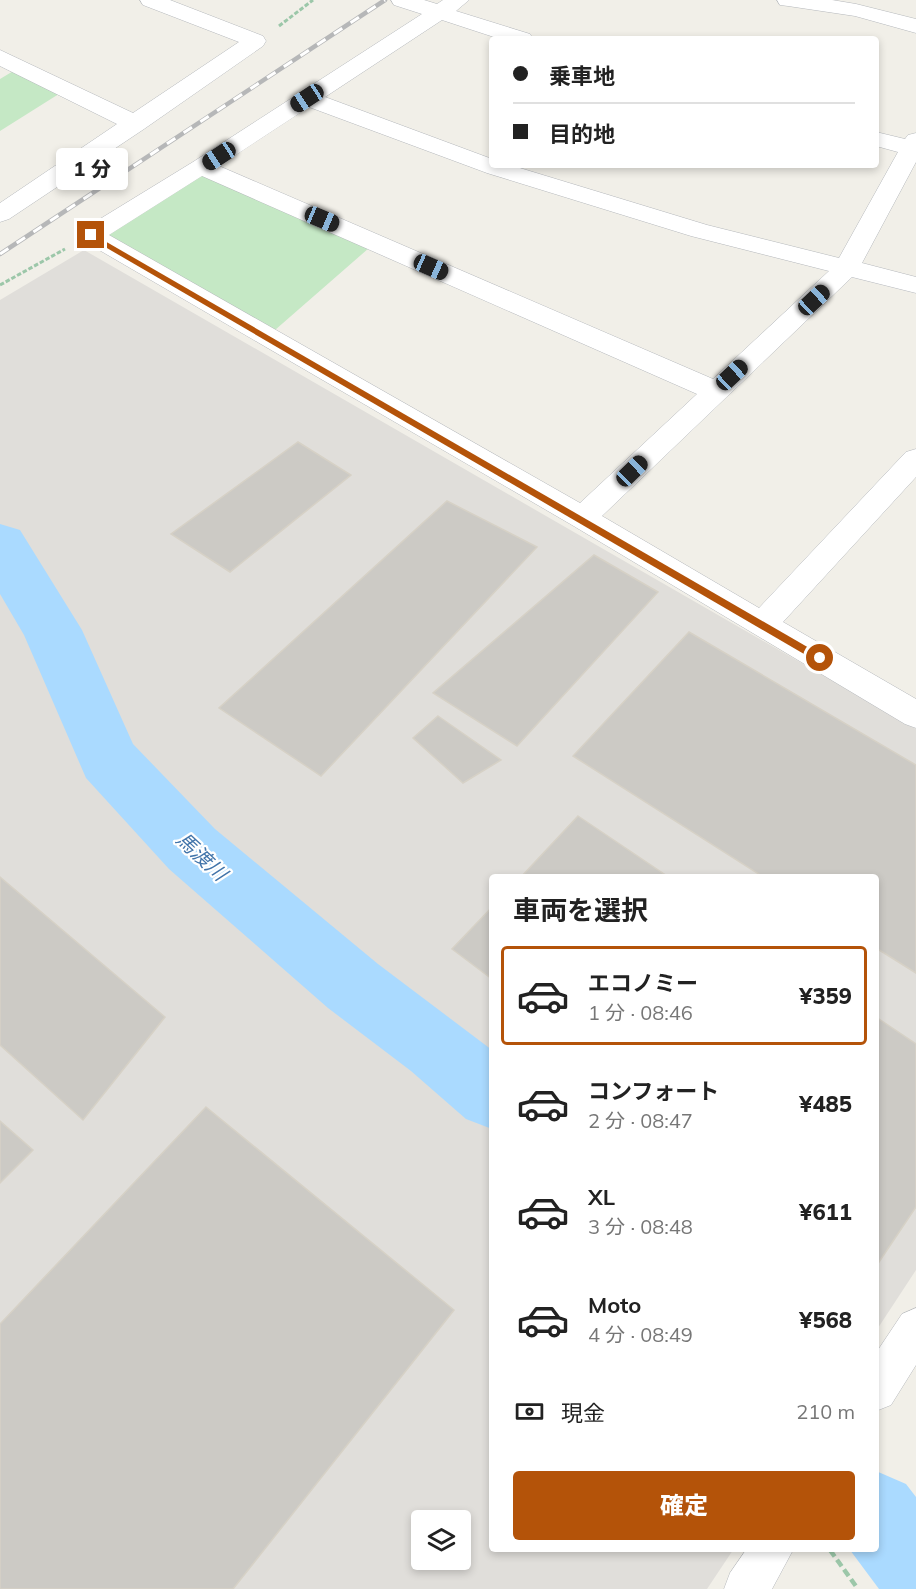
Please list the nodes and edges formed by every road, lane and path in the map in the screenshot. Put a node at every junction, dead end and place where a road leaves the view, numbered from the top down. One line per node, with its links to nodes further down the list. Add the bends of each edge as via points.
1 (151, 0): 8 (street)
2 (312, 0): 8 (path)
3 (402, 0): 5 (street)
4 (788, 0): 6 (street, via 856,10)
5 (448, 6): 7 (street); 10 (street)
6 (916, 26)
7 (515, 36)
8 (255, 41): 11 (street)
9 (0, 57): 11 (street)
10 (307, 98): 14 (street); 15 (street)
11 (136, 124): 17 (street)
12 (879, 140): 13 (street)
13 (915, 146): 19 (street)
14 (489, 166)
15 (201, 167): 18 (street); 22 (street)
16 (495, 168): 19 (street, via 700,231)
17 (5, 204)
18 (91, 235): 20 (path); 24 (street)
19 (846, 269): 21 (street); 22 (street)
20 (0, 285)
21 (916, 285)
22 (716, 391): 24 (street)
23 (916, 459): 25 (street)
24 (582, 518): 25 (street)
25 (762, 624): 26 (street)
26 (916, 715)
27 (911, 1351): 28 (street)
28 (879, 1387)
29 (770, 1552): 31 (street)
30 (831, 1552): 32 (path)
31 (746, 1589)
32 (858, 1589)

